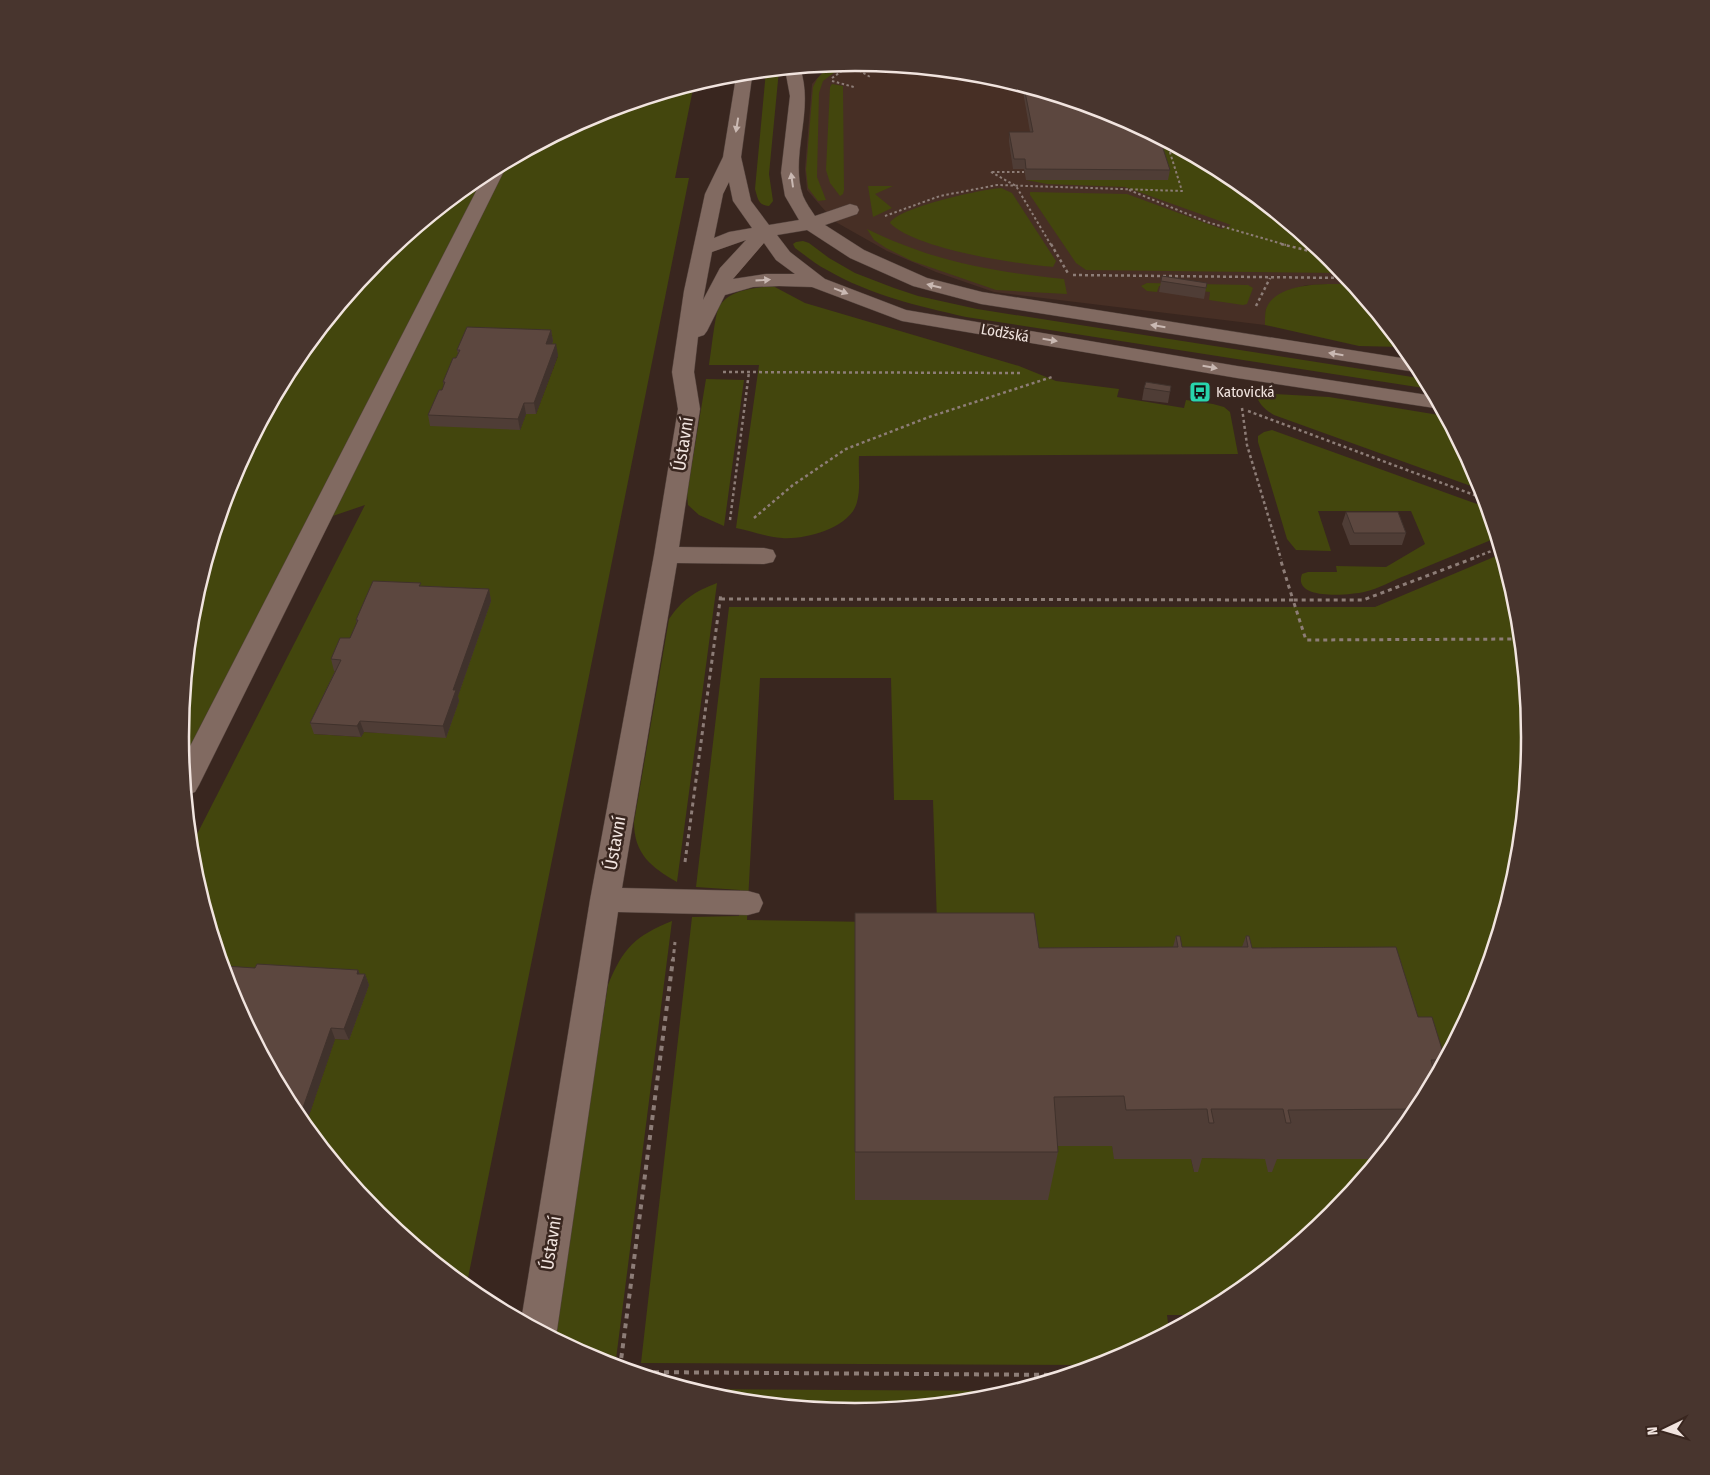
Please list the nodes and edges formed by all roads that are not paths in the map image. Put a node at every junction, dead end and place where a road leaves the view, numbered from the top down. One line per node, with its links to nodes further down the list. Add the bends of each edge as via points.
1 (800, 74): 6 (street, Lodžská, one-way to 1, via 794,196 790,173)
2 (743, 81): 3 (street, Lodžská, one-way to 3)
3 (732, 157): 7 (street, Lodžská, via 742,201); 8 (street, Ústavní, via 714,194)
4 (489, 182): 18 (street)
5 (850, 210): 6 (street)
6 (810, 224): 7 (street); 13 (street, Lodžská, one-way to 6, via 981,298 920,282 856,254)
7 (764, 232): 8 (street, via 736,236); 9 (street, Lodžská, via 783,256); 10 (street, via 727,272)
8 (704, 248): 12 (street, Ústavní)
9 (818, 283): 10 (street, one-way to 9, via 755,280); 15 (street, Lodžská, one-way to 15, via 902,315)
10 (716, 292): 12 (street)
11 (1401, 355): 13 (street)
12 (684, 357): 16 (street, Ústavní, via 689,409)
13 (1374, 360): 14 (street, Lodžská)
14 (1408, 365)
15 (1431, 402)
16 (666, 555): 17 (street); 19 (street, Ústavní)
17 (764, 556)
18 (190, 775)
19 (605, 900): 20 (street); 21 (street, Ústavní)
20 (748, 903)
21 (539, 1323)

